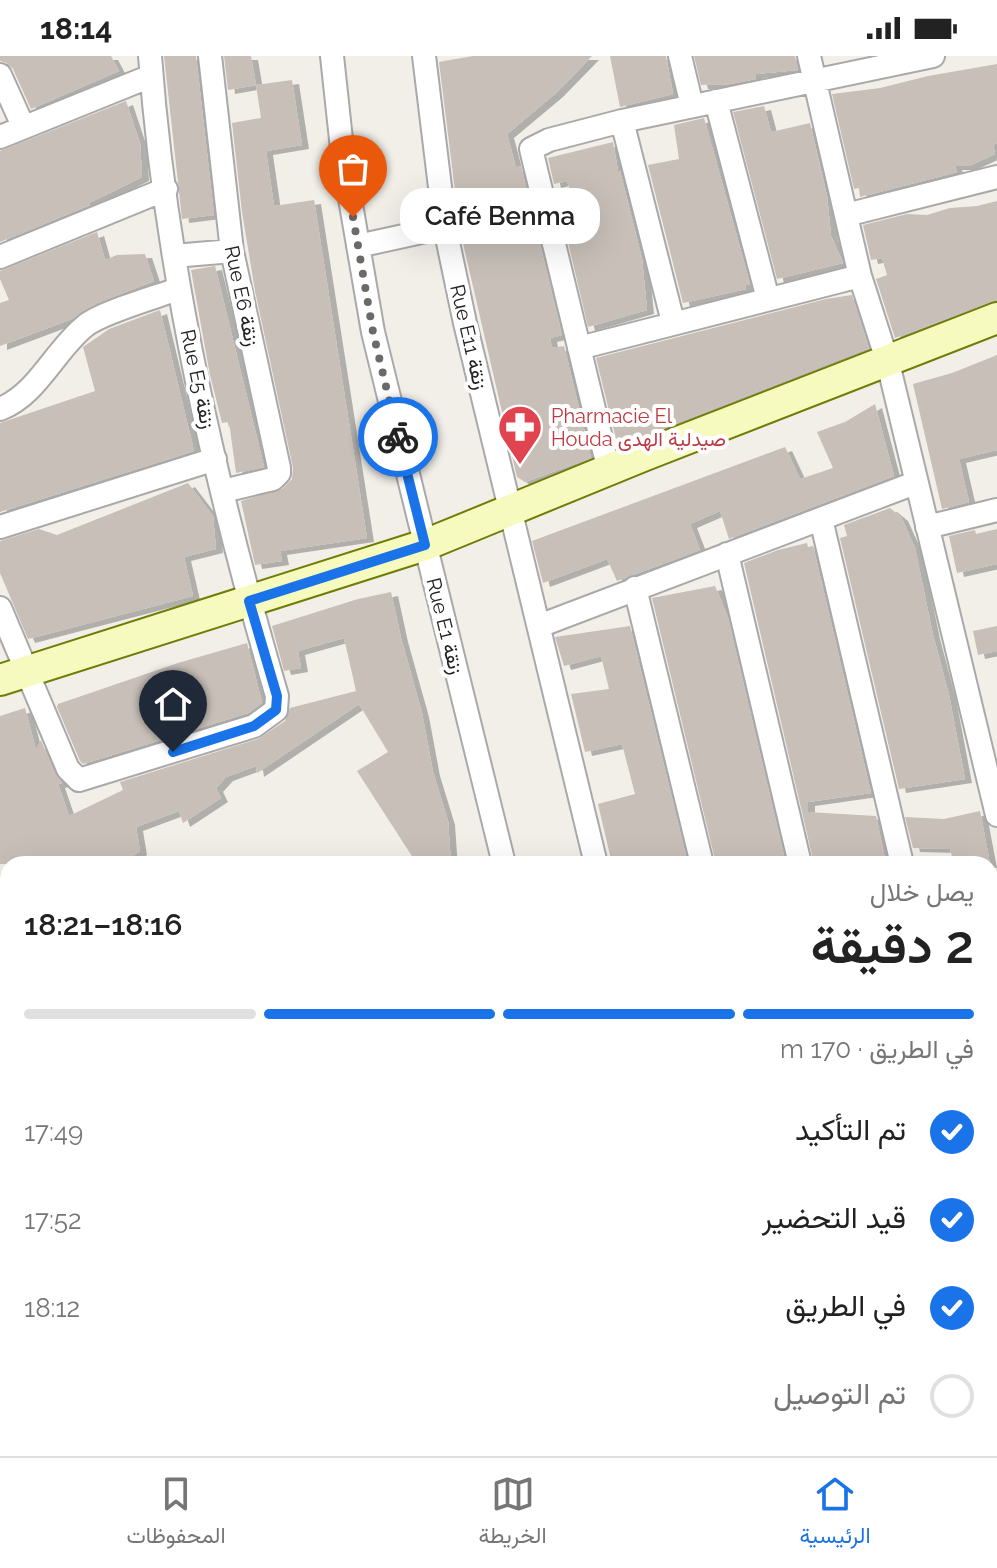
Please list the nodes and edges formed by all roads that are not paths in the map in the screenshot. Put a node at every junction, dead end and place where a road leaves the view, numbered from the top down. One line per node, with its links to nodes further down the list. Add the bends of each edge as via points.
1 (210, 56): 21 (street, Rue E6 زنقة)
2 (332, 56): 20 (street, Rue E1 زنقة)
3 (425, 56): 19 (street, Rue E11 زنقة)
4 (680, 56): 11 (street)
5 (809, 56): 9 (street)
6 (933, 56): 9 (street)
7 (150, 66): 13 (street); 16 (street, Rue E5 زنقة)
8 (0, 75): 13 (street)
9 (814, 80): 10 (street); 18 (street)
10 (716, 101): 11 (street); 26 (street)
11 (692, 106): 12 (street)
12 (622, 121): 17 (street, via 531,149); 28 (street)
13 (23, 126): 14 (street)
14 (0, 137)
15 (997, 177): 18 (street)
16 (166, 189): 22 (street, Rue E5 زنقة); 23 (street)
17 (545, 205): 19 (street); 29 (street)
18 (846, 215): 24 (street)
19 (445, 228): 20 (street); 37 (street, Rue E11 زنقة)
20 (358, 246): 41 (street, Rue E1 زنقة, via 373,332)
21 (232, 251): 22 (street); 35 (street, Rue E6 زنقة, via 279,473)
22 (174, 256): 25 (street, Rue E5 زنقة)
23 (0, 257)
24 (860, 276): 26 (street); 30 (street)
25 (178, 289): 31 (street, via 90,322 28,391); 32 (street, Rue E5 زنقة)
26 (768, 299): 28 (street)
27 (997, 318): 30 (street)
28 (673, 322): 29 (street)
29 (579, 348): 33 (street)
30 (888, 363): 33 (street); 34 (street)
31 (0, 409)
32 (215, 459): 35 (street, Rue E5 زنقة); 39 (street)
33 (609, 471): 37 (street)
34 (915, 483): 38 (street); 40 (street)
35 (223, 491): 44 (street, Rue E5 زنقة)
36 (997, 510): 40 (street)
37 (511, 511): 41 (street); 46 (street, Rue E11 زنقة)
38 (821, 519): 42 (street); 54 (street)
39 (0, 527)
40 (927, 527): 48 (street)
41 (425, 545): 44 (street); 50 (street, Rue E1 زنقة)
42 (727, 554): 43 (street); 53 (street)
43 (635, 588): 46 (street); 52 (street)
44 (249, 601): 47 (street); 47 (street, Rue E5 زنقة, via 277,696 276,710 254,726 79,780)
45 (0, 608): 47 (street)
46 (539, 626): 51 (street, Rue E11 زنقة)
47 (14, 676)
48 (992, 772): 49 (street)
49 (997, 815)
50 (502, 856)
51 (594, 856)
52 (700, 856)
53 (798, 856)
54 (900, 856)

